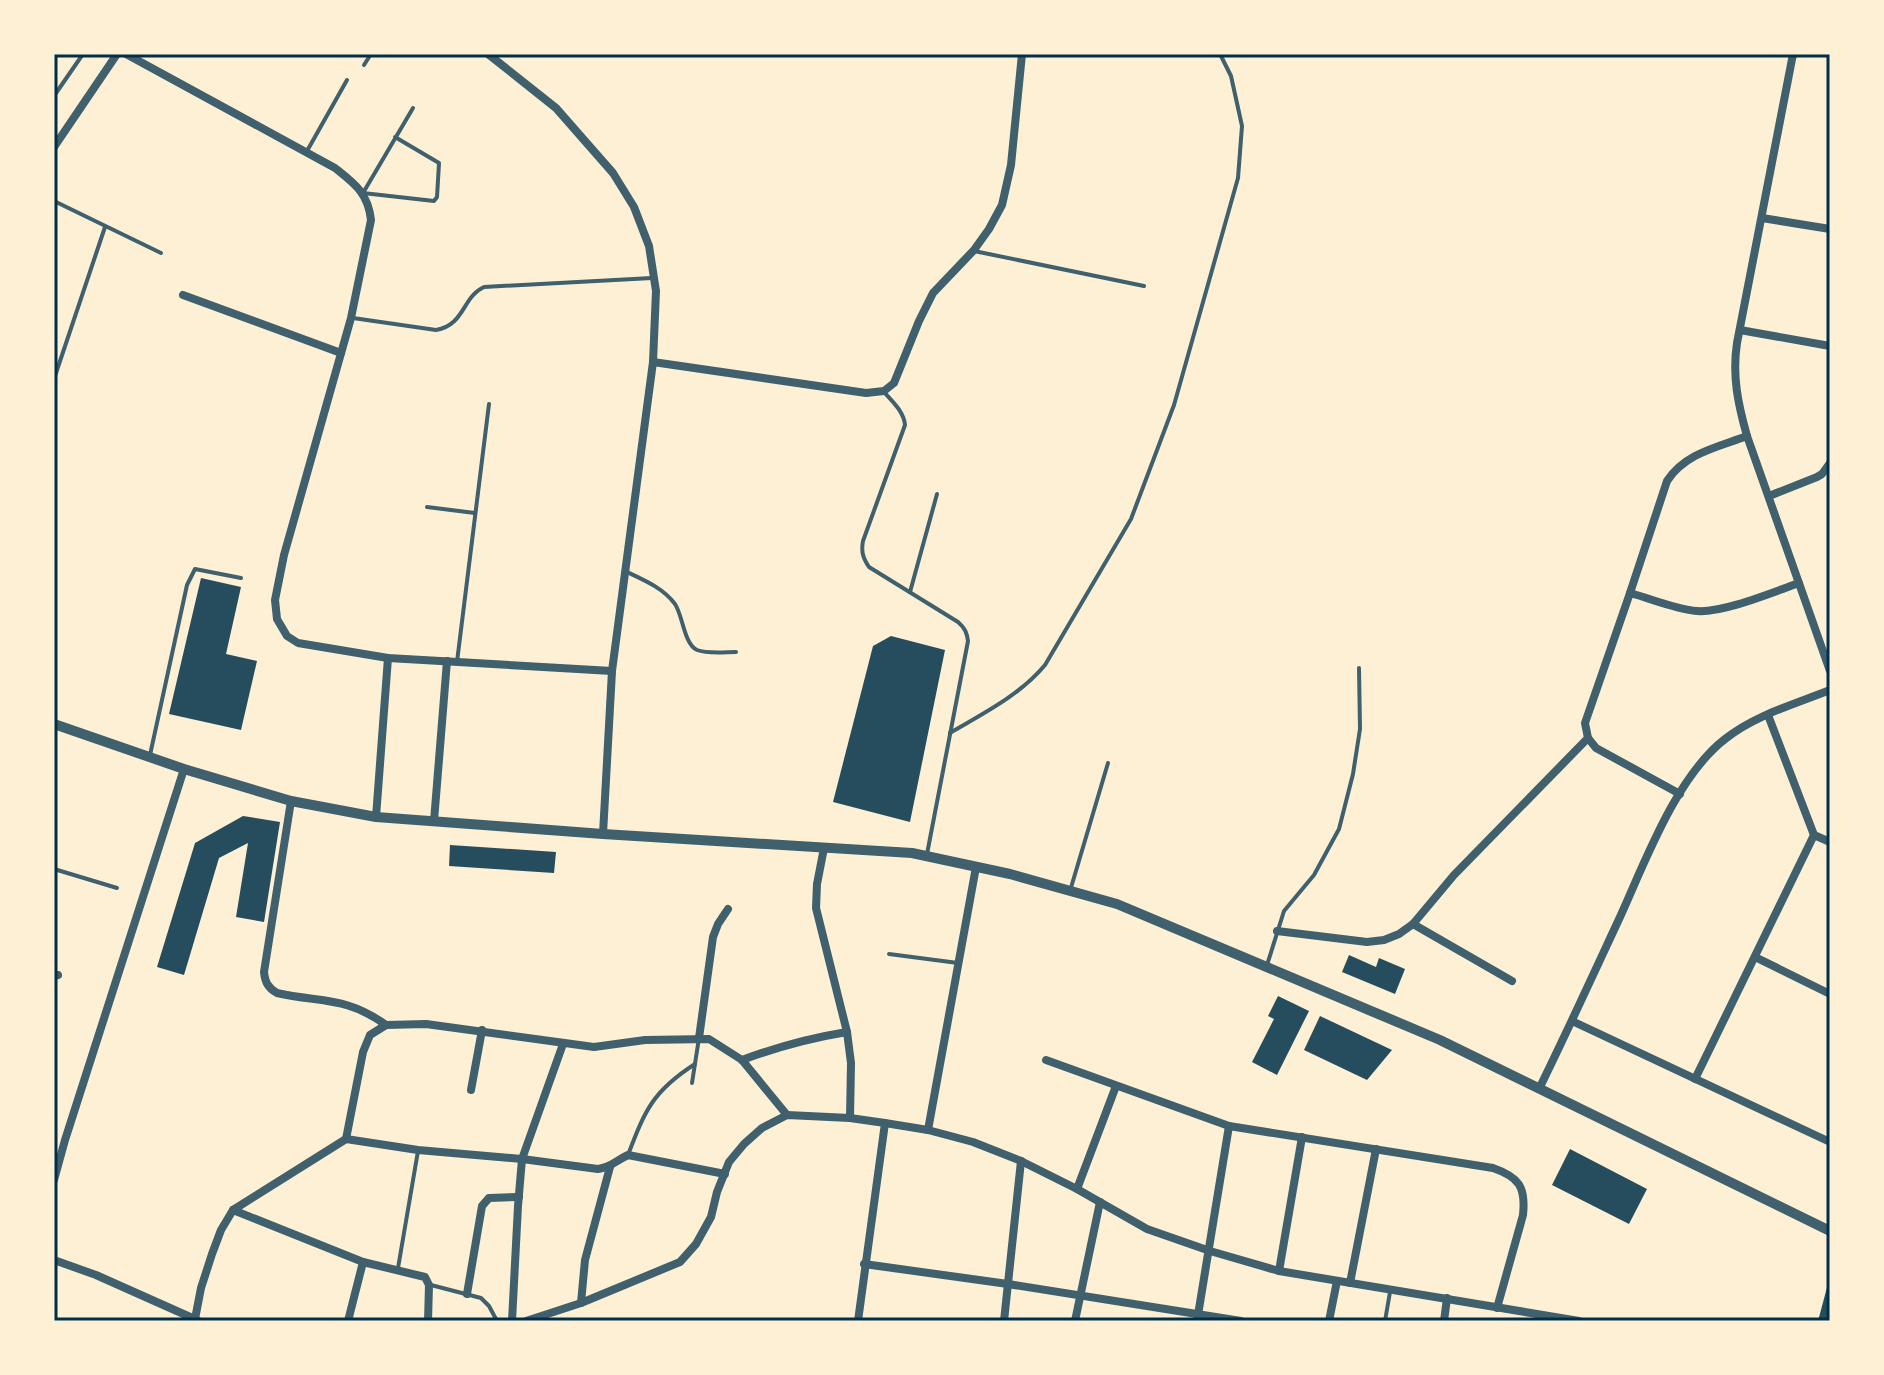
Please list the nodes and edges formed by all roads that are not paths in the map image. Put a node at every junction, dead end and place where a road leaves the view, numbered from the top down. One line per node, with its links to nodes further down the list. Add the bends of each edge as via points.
1 (83, 54): 11 (lane)
2 (117, 54): 14 (street)
3 (126, 54): 15 (street)
4 (371, 54): 9 (lane)
5 (488, 54): 23 (street, via 556,108 613,173 634,207)
6 (1022, 54): 21 (street, via 1002,205)
7 (1220, 54): 54 (lane, via 1231,76 1242,126 1238,178 1174,405 1139,501 1039,672 1019,692)
8 (1793, 54): 18 (street)
9 (364, 65)
10 (347, 80): 15 (lane)
11 (54, 96)
12 (413, 108): 13 (lane)
13 (395, 137): 16 (lane); 16 (lane, via 439,163 436,199)
14 (54, 147)
15 (306, 152): 16 (street)
16 (363, 193): 26 (street, via 371,220)
17 (54, 201): 19 (lane)
18 (1762, 218): 20 (street); 27 (street)
19 (105, 227): 22 (lane); 31 (lane)
20 (1830, 229)
21 (974, 250): 24 (lane); 32 (street, via 933,293 894,383)
22 (161, 253)
23 (654, 278): 26 (lane, via 484,287 454,322 436,330); 30 (street)
24 (1144, 286)
25 (183, 295): 29 (street)
26 (351, 318): 29 (street)
27 (1740, 330): 28 (street); 34 (street, via 1734,381)
28 (1830, 346)
29 (341, 353): 46 (street, via 284,555 275,600 277,619 298,643)
30 (653, 362): 32 (street, via 866,393); 40 (street)
31 (54, 379)
32 (884, 391): 43 (lane, via 905,425 861,550 869,567)
33 (489, 404): 39 (lane)
34 (1747, 436): 37 (street); 44 (street, via 1688,459 1672,472)
35 (1830, 463): 37 (street, via 1817,477)
36 (937, 494): 43 (lane)
37 (1769, 496): 42 (street)
38 (427, 507): 39 (lane)
39 (475, 513): 47 (lane)
40 (626, 572): 45 (lane, via 668,596 693,647); 49 (street)
41 (241, 578): 56 (lane, via 195,569)
42 (1799, 583): 44 (street, via 1704,611); 50 (street)
43 (910, 592): 54 (lane, via 958,622 967,635)
44 (1630, 593): 55 (street, via 1586,715)
45 (736, 652)
46 (388, 658): 47 (street); 61 (street)
47 (452, 661): 49 (street); 62 (street)
48 (1359, 668): 74 (lane, via 1360,729 1339,829 1314,875 1284,911)
49 (612, 671): 63 (street)
50 (1830, 671)
51 (1830, 690): 52 (street)
52 (1768, 715): 59 (street, via 1722,741); 64 (street)
53 (54, 724): 56 (street)
54 (950, 733): 67 (lane)
55 (1588, 738): 59 (street, via 1601,752); 73 (street)
56 (149, 757): 58 (street)
57 (1108, 763): 71 (lane)
58 (184, 769): 60 (street); 103 (street)
59 (1680, 794): 81 (street)
60 (291, 801): 61 (street); 82 (street, via 264,978 277,993 352,1006)
61 (376, 817): 62 (street)
62 (434, 821): 63 (street)
63 (603, 834): 66 (street)
64 (1814, 835): 65 (street); 76 (street)
65 (1830, 842)
66 (824, 848): 67 (street); 84 (street, via 816,908)
67 (927, 856): 68 (street)
68 (976, 867): 71 (street); 77 (street)
69 (54, 869): 70 (lane)
70 (117, 888)
71 (1070, 891): 78 (street, via 1117,904)
72 (728, 909): 85 (street, via 713,937)
73 (1413, 924): 74 (street, via 1392,937 1367,942); 79 (street)
74 (1277, 931): 78 (lane)
75 (889, 954): 77 (lane)
76 (1755, 957): 80 (street); 90 (street)
77 (958, 963): 99 (street)
78 (1266, 967): 93 (street, via 1440,1040)
79 (1512, 981)
80 (1830, 994)
81 (1572, 1021): 90 (street); 93 (street)
82 (386, 1025): 83 (street); 102 (street, via 370,1035 363,1052)
83 (482, 1030): 86 (street); 94 (street)
84 (847, 1032): 87 (street); 96 (street)
85 (699, 1038): 86 (street, via 594,1047); 87 (street); 89 (lane)
86 (563, 1044): 108 (street)
87 (742, 1060): 95 (street)
88 (1046, 1060): 92 (street)
89 (695, 1064): 91 (lane); 107 (lane, via 654,1098)
90 (1695, 1079): 104 (street)
91 (692, 1083)
92 (1116, 1086): 98 (street); 113 (street)
93 (1539, 1089): 117 (street)
94 (471, 1090)
95 (787, 1115): 96 (street); 111 (street, via 744,1144)
96 (850, 1118): 97 (street)
97 (885, 1123): 99 (street); 121 (street)
98 (1229, 1126): 101 (street); 118 (street)
99 (928, 1130): 109 (street)
100 (54, 1135): 103 (street)
101 (1302, 1137): 105 (street); 123 (street)
102 (346, 1139): 106 (street); 116 (street)
103 (65, 1140): 112 (street)
104 (1830, 1142)
105 (1376, 1149): 125 (street); 133 (street, via 1493,1168 1521,1186 1523,1215)
106 (418, 1150): 108 (street); 122 (lane)
107 (628, 1155): 110 (street); 111 (street)
108 (522, 1159): 110 (street); 114 (street)
109 (1021, 1161): 113 (street); 126 (street)
110 (610, 1167): 132 (street, via 585,1260)
111 (725, 1174): 132 (street, via 711,1217 680,1262)
112 (54, 1180)
113 (1077, 1189): 115 (street)
114 (519, 1197): 129 (street, via 489,1198 482,1206); 140 (street)
115 (1100, 1202): 118 (street, via 1147,1229); 130 (street)
116 (233, 1210): 120 (street); 136 (street, via 212,1254)
117 (1830, 1231)
118 (1210, 1251): 123 (street); 134 (street)
119 (54, 1260): 136 (street)
120 (363, 1262): 122 (street); 137 (street)
121 (864, 1264): 126 (street); 142 (street)
122 (398, 1271): 127 (street, via 425,1277)
123 (1279, 1271): 124 (street)
124 (1337, 1281): 125 (street); 146 (street)
125 (1350, 1283): 128 (street)
126 (1008, 1284): 130 (street); 143 (street)
127 (429, 1285): 129 (lane); 138 (street)
128 (1391, 1289): 131 (street); 147 (lane)
129 (467, 1294): 139 (lane, via 485,1301)
130 (1079, 1295): 134 (street); 144 (street)
131 (1447, 1298): 133 (street); 148 (street)
132 (581, 1303): 141 (street)
133 (1501, 1308): 135 (street); 149 (street)
134 (1198, 1317): 145 (street)
135 (1558, 1319): 150 (street)
136 (196, 1320)
137 (348, 1321)
138 (428, 1321)
139 (497, 1321)
140 (512, 1321)
141 (526, 1321)
142 (858, 1321)
143 (1004, 1321)
144 (1075, 1321)
145 (1241, 1321)
146 (1329, 1321)
147 (1385, 1321)
148 (1444, 1321)
149 (1503, 1321)
150 (1579, 1321)

